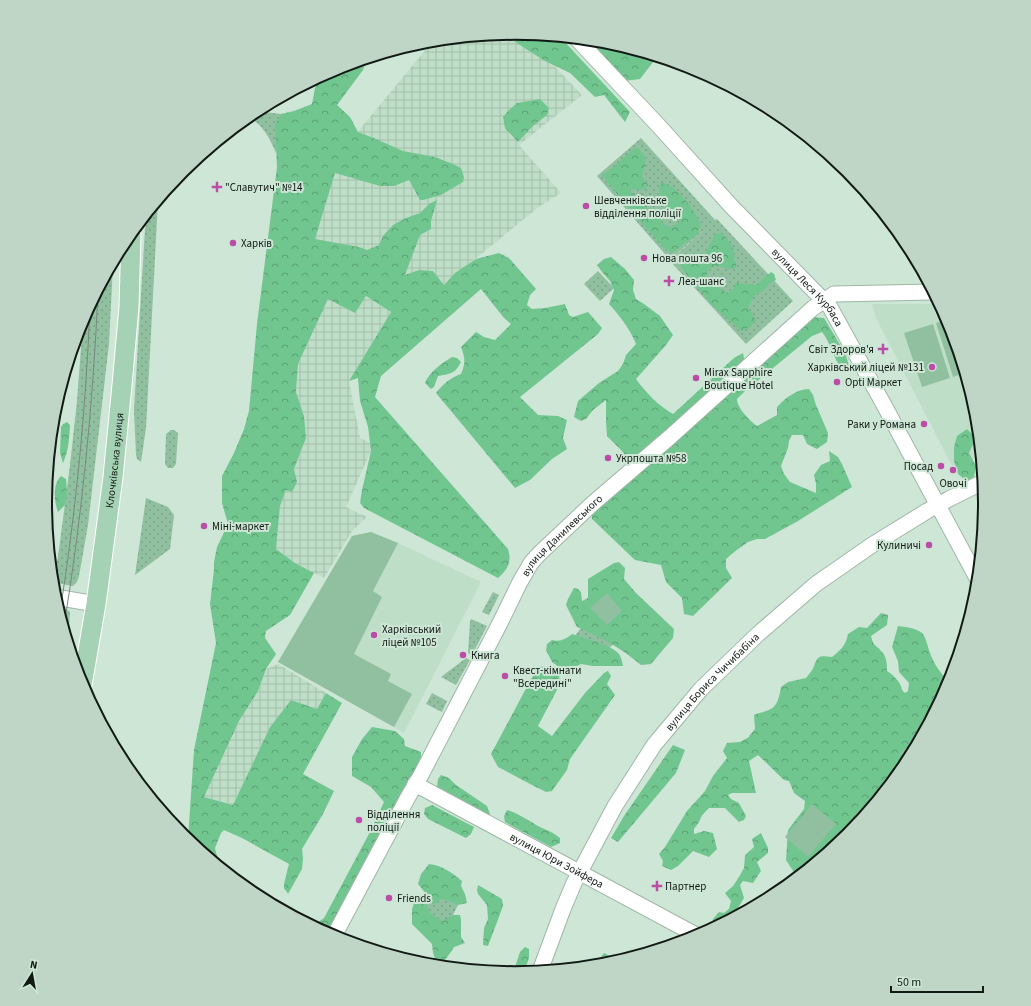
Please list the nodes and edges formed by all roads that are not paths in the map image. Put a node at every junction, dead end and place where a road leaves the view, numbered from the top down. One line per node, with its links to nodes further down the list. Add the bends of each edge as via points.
1 (582, 45): 4 (street, вулиця Леся Курбаса)
2 (131, 247): 9 (main road, Клочківська вулиця, via 129,307 122,385)
3 (928, 292): 4 (street, вулиця Данилевського, via 834,294)
4 (823, 301): 6 (street, вулиця Леся Курбаса, via 830,308); 11 (street, вулиця Данилевського, via 530,563)
5 (978, 484): 6 (street, вулиця Бориса Чичибабіна)
6 (937, 504): 7 (street, вулиця Леся Курбаса); 12 (street, вулиця Бориса Чичибабіна, via 816,584 758,634 701,689 654,745 615,806)
7 (974, 572)
8 (62, 598): 9 (street)
9 (96, 604): 10 (main road, Клочківська вулиця)
10 (84, 671)
11 (415, 784): 12 (street, вулиця Юри Зойфера); 13 (street, вулиця Данилевського)
12 (579, 872): 14 (street, вулиця Юри Зойфера); 15 (street, вулиця Бориса Чичибабіна)
13 (337, 930)
14 (690, 932)
15 (542, 965)

